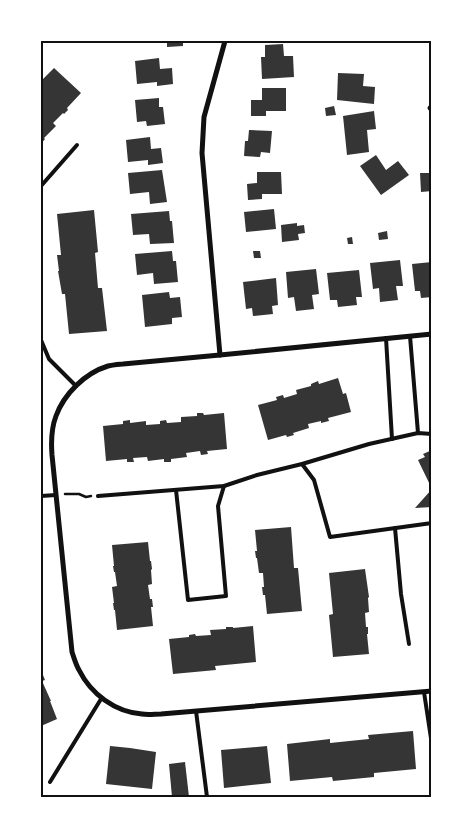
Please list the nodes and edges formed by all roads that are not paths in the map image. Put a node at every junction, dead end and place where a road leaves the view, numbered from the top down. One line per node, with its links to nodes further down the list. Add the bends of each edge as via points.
1 (225, 41): 8 (street, via 204,117 202,153)
2 (77, 145): 3 (lane)
3 (41, 186)
4 (432, 334): 5 (street)
5 (410, 336): 6 (street); 10 (lane)
6 (386, 338): 8 (street); 12 (lane)
7 (41, 340): 9 (lane, via 49,359)
8 (220, 355): 9 (street, via 108,366 92,373)
9 (76, 386): 16 (street, via 63,402 51,437)
10 (418, 433): 11 (lane); 12 (lane)
11 (432, 434)
12 (392, 439): 13 (lane)
13 (302, 464): 14 (lane); 20 (lane, via 314,480 330,537)
14 (224, 486): 15 (lane); 15 (lane, via 218,506 226,596 188,600)
15 (176, 490): 18 (lane)
16 (56, 495): 17 (lane); 24 (street, via 72,652 90,688)
17 (41, 496)
18 (98, 496)
19 (432, 523): 20 (lane)
20 (395, 528): 21 (lane)
21 (409, 644)
22 (432, 691): 23 (street)
23 (424, 692): 25 (street); 26 (lane)
24 (102, 699): 25 (street, via 140,714); 27 (lane)
25 (196, 711): 28 (lane)
26 (432, 746)
27 (50, 782)
28 (208, 797)

